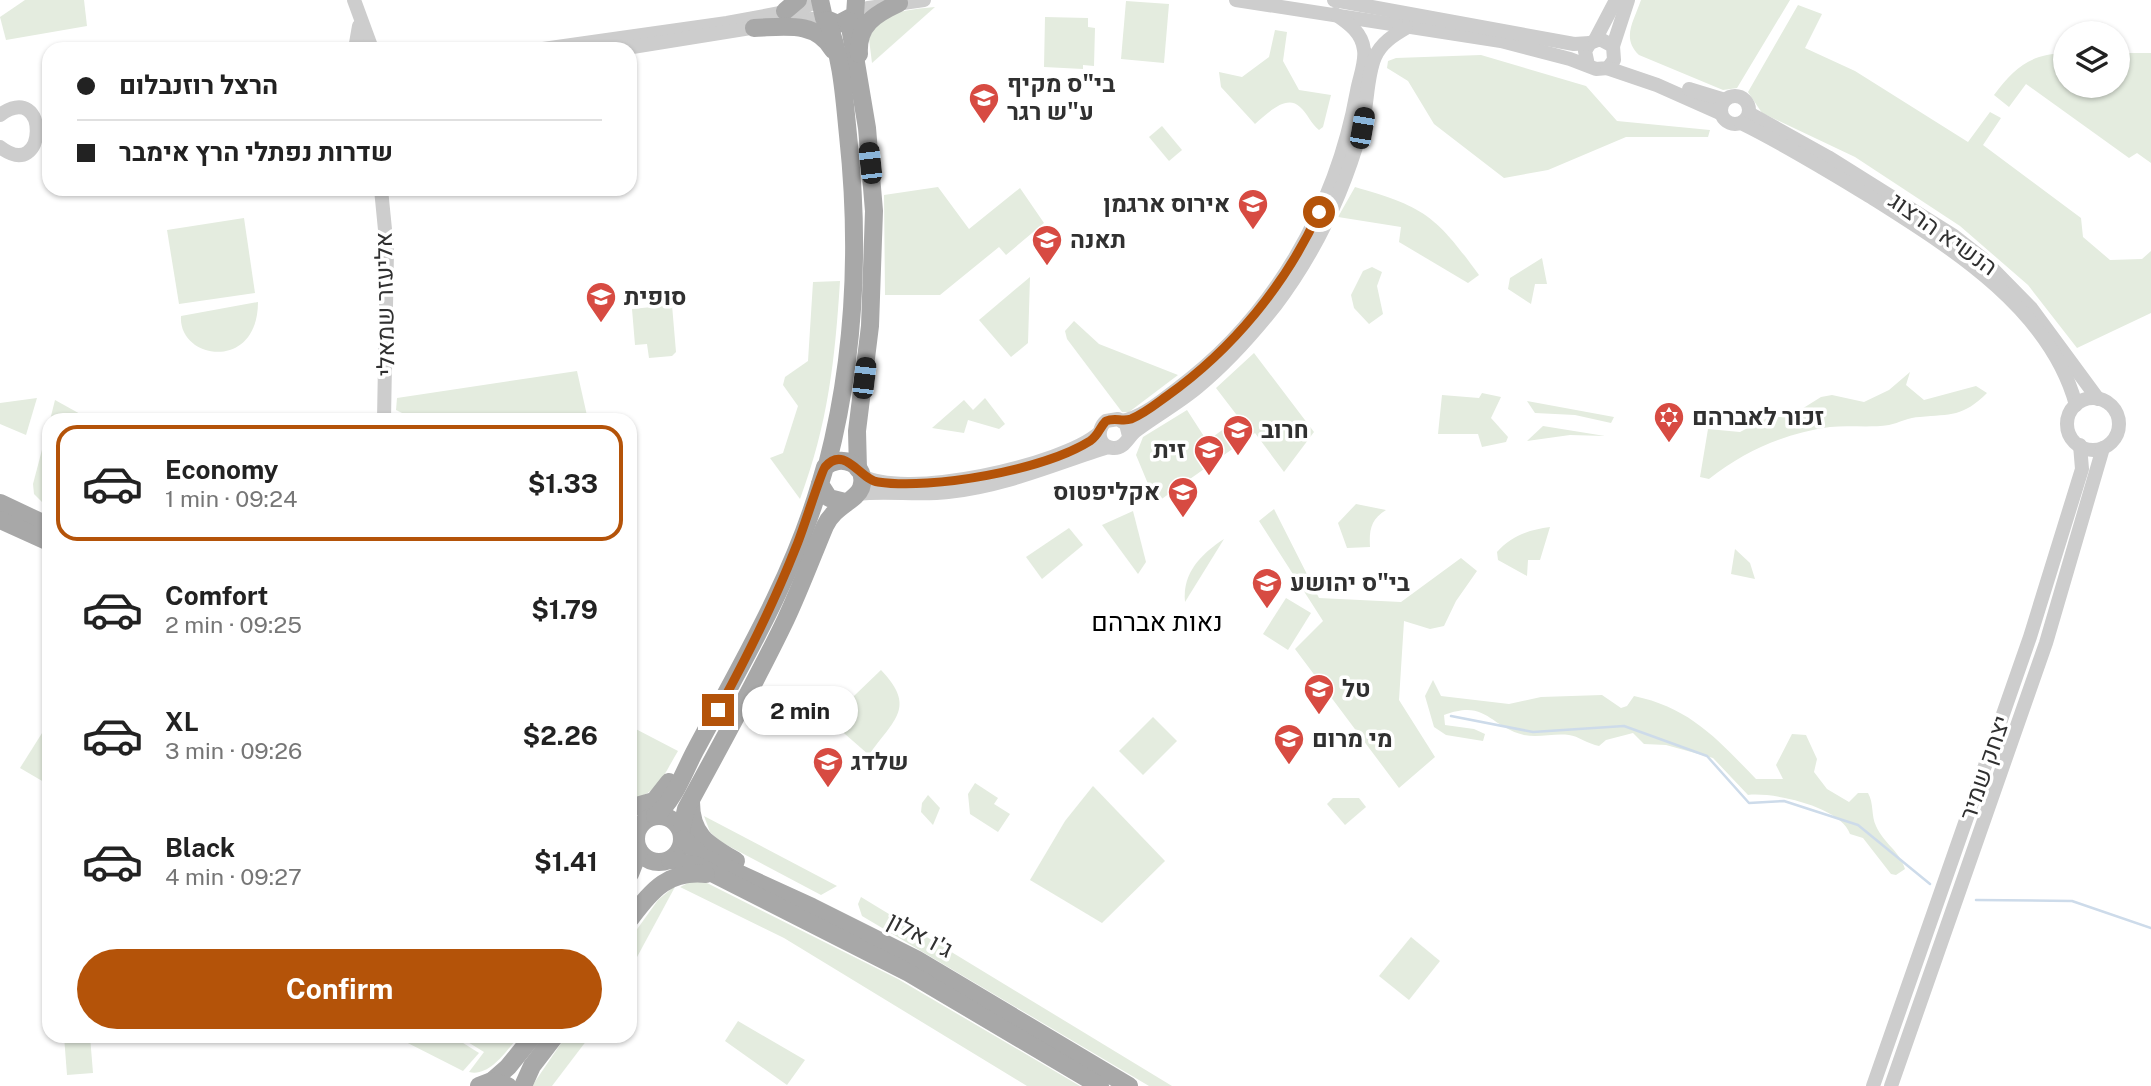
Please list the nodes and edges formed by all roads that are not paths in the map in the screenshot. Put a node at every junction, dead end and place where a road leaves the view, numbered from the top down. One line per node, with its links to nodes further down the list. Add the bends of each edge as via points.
1 (924, 0): 5 (street)
2 (1236, 0): 8 (street)
3 (1616, 0): 13 (street)
4 (1628, 0): 18 (street)
5 (899, 3): 10 (street); 21 (main road, via 876,14 859,37)
6 (791, 5): 9 (street); 16 (street, via 713,25)
7 (355, 7): 14 (street); 15 (street)
8 (1335, 7): 12 (street); 13 (street, via 1574,44); 34 (street, via 1356,31 1365,51 1351,125 1304,242 1265,301 1226,345 1171,393)
9 (823, 9): 10 (main road, via 838,24); 11 (street); 20 (main road)
10 (853, 12): 21 (main road)
11 (754, 28): 17 (street); 20 (main road, via 800,26 815,31 827,41)
12 (1406, 28): 19 (street, via 1502,41); 36 (street, via 1387,40 1375,57 1362,128 1345,179 1323,230 1292,283 1213,374)
13 (1592, 41): 18 (street, via 1605,40); 19 (street, via 1584,56)
14 (356, 42)
15 (369, 42)
16 (593, 42)
17 (637, 46)
18 (1612, 57): 19 (street, via 1596,69); 22 (street, via 1657,85)
19 (1588, 65)
20 (841, 69): 40 (main road, via 855,212 855,268 843,390)
21 (861, 93): 41 (main road, via 873,194 874,269 858,431)
22 (1722, 106): 26 (street, via 1727,122); 26 (street, via 1732,96 1742,98)
23 (28, 113): 24 (street); 25 (street, via 12,109); 27 (street)
24 (42, 114)
25 (0, 115)
26 (1745, 118): 31 (street, הנשיא הרצוג, via 1828,157 1982,258 2031,308); 32 (street, הנשיא הרצוג, via 1966,260 2026,318 2059,363)
27 (42, 136)
28 (42, 140): 29 (street, via 22,153)
29 (0, 148)
30 (382, 196): 33 (street, אליעזר שמאלי, via 387,250)
31 (2098, 398): 32 (street); 39 (street, via 2112,406 2119,419 2115,438)
32 (2076, 405): 37 (street, via 2068,426)
33 (384, 413)
34 (1122, 421): 35 (street, via 1106,421); 36 (street)
35 (1099, 433): 38 (street); 41 (street, via 1061,453 990,475 902,484 877,482)
36 (1129, 436): 38 (street, via 1122,446)
37 (2080, 445): 39 (street, via 2094,450); 67 (street, יצחק שמיר, via 2082,470 2031,638)
38 (1108, 447): 43 (street, via 992,486)
39 (2103, 447): 68 (street, יצחק שמיר, via 2046,643)
40 (827, 465): 41 (main road, via 843,460); 42 (main road)
41 (860, 472): 43 (main road, via 862,485)
42 (820, 484): 43 (main road, via 829,498); 48 (main road, via 781,585)
43 (851, 498): 49 (main road, via 826,523 784,623)
44 (0, 503): 46 (main road)
45 (0, 520): 47 (main road)
46 (42, 523)
47 (42, 539)
48 (718, 710): 50 (main road, via 663,791); 52 (main road, via 668,804)
49 (691, 799): 54 (main road); 59 (main road, via 692,821 702,840)
50 (637, 807)
51 (637, 816): 52 (main road)
52 (652, 818): 53 (main road); 54 (main road, via 671,819)
53 (637, 834)
54 (682, 835): 56 (main road, via 680,851); 59 (main road, ג'ו אלון, via 703,857)
55 (637, 846): 56 (main road, via 649,860)
56 (667, 861): 57 (main road, ג'ו אלון, via 687,861); 58 (main road, via 651,875)
57 (716, 875): 60 (main road, via 684,873 666,879); 65 (main road, ג'ו אלון, via 909,973)
58 (637, 903)
59 (812, 906): 66 (main road, ג'ו אלון, via 916,959)
60 (637, 910)
61 (527, 1043): 63 (main road)
62 (550, 1043): 64 (main road)
63 (493, 1084)
64 (523, 1086)
65 (1100, 1086)
66 (1129, 1086)
67 (1873, 1086)
68 (1891, 1086)

